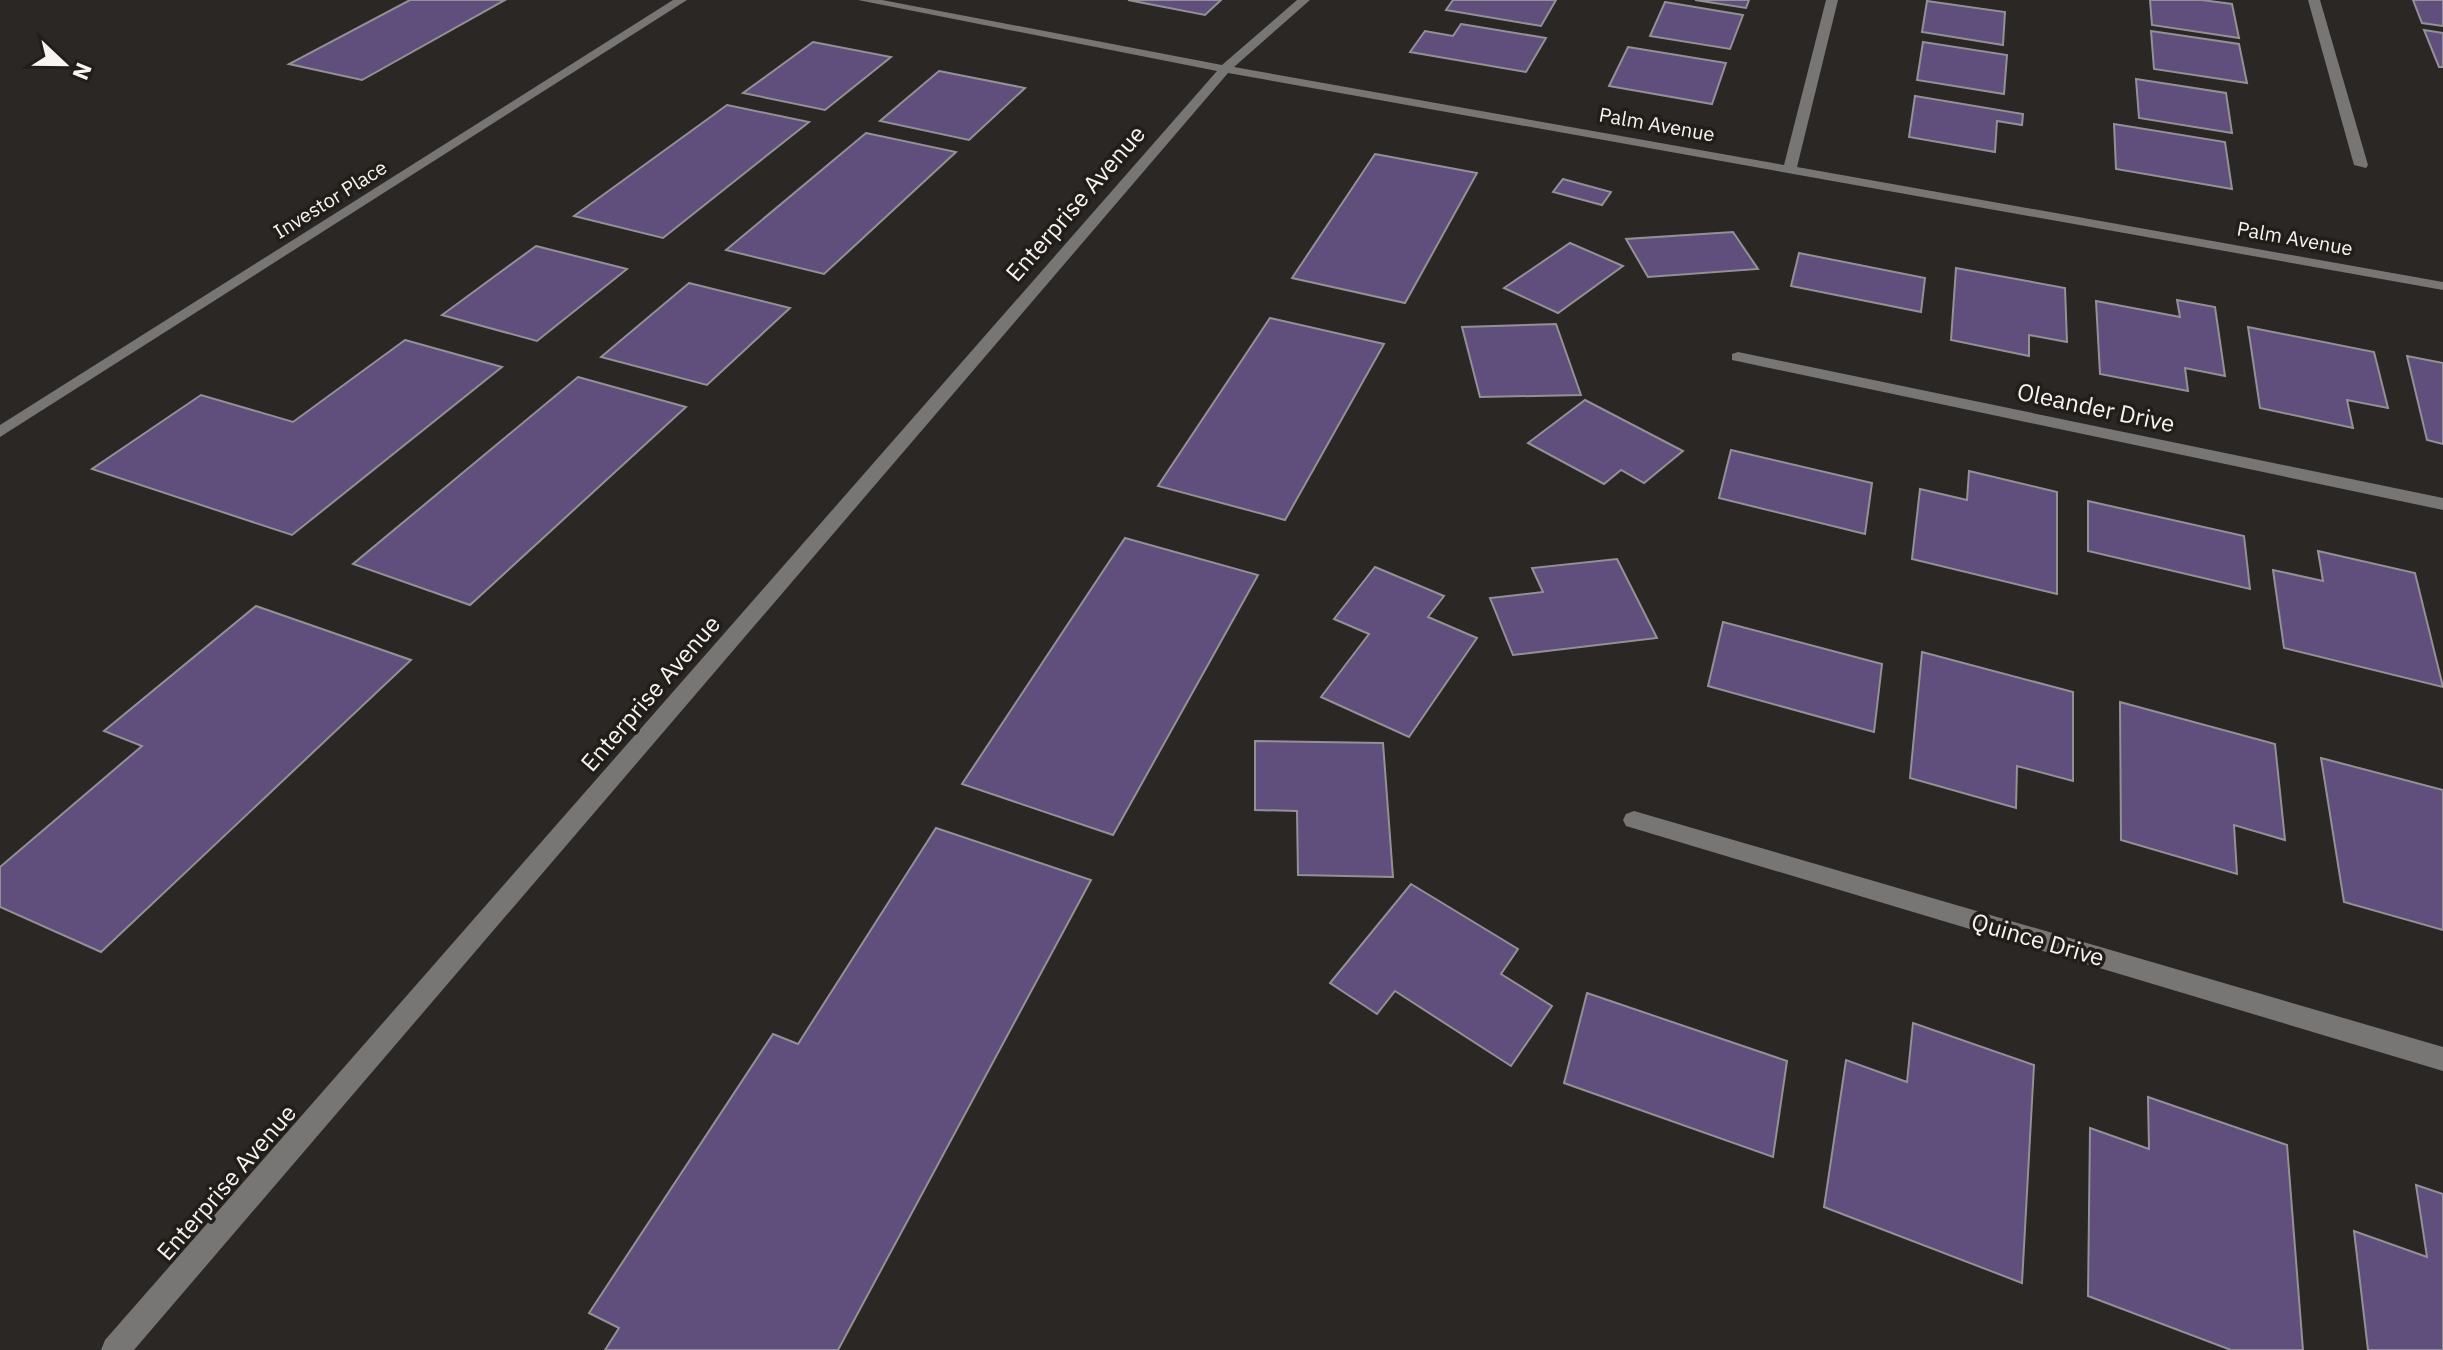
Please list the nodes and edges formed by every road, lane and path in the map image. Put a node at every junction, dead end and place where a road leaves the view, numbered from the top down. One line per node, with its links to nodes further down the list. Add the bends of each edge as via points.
1 (681, 0): 11 (street, Investor Place)
2 (864, 0): 6 (street, Palm Avenue)
3 (1304, 0): 6 (street, Enterprise Avenue)
4 (1832, 0): 8 (street)
5 (2314, 0): 7 (street)
6 (1225, 69): 8 (street, Palm Avenue); 15 (street, Enterprise Avenue)
7 (2361, 165)
8 (1790, 167): 9 (street, Palm Avenue)
9 (2443, 286)
10 (1738, 357): 12 (street, Oleander Drive)
11 (0, 432)
12 (2443, 504)
13 (1634, 820): 14 (street, Quince Drive)
14 (2443, 1059)
15 (115, 1350)

